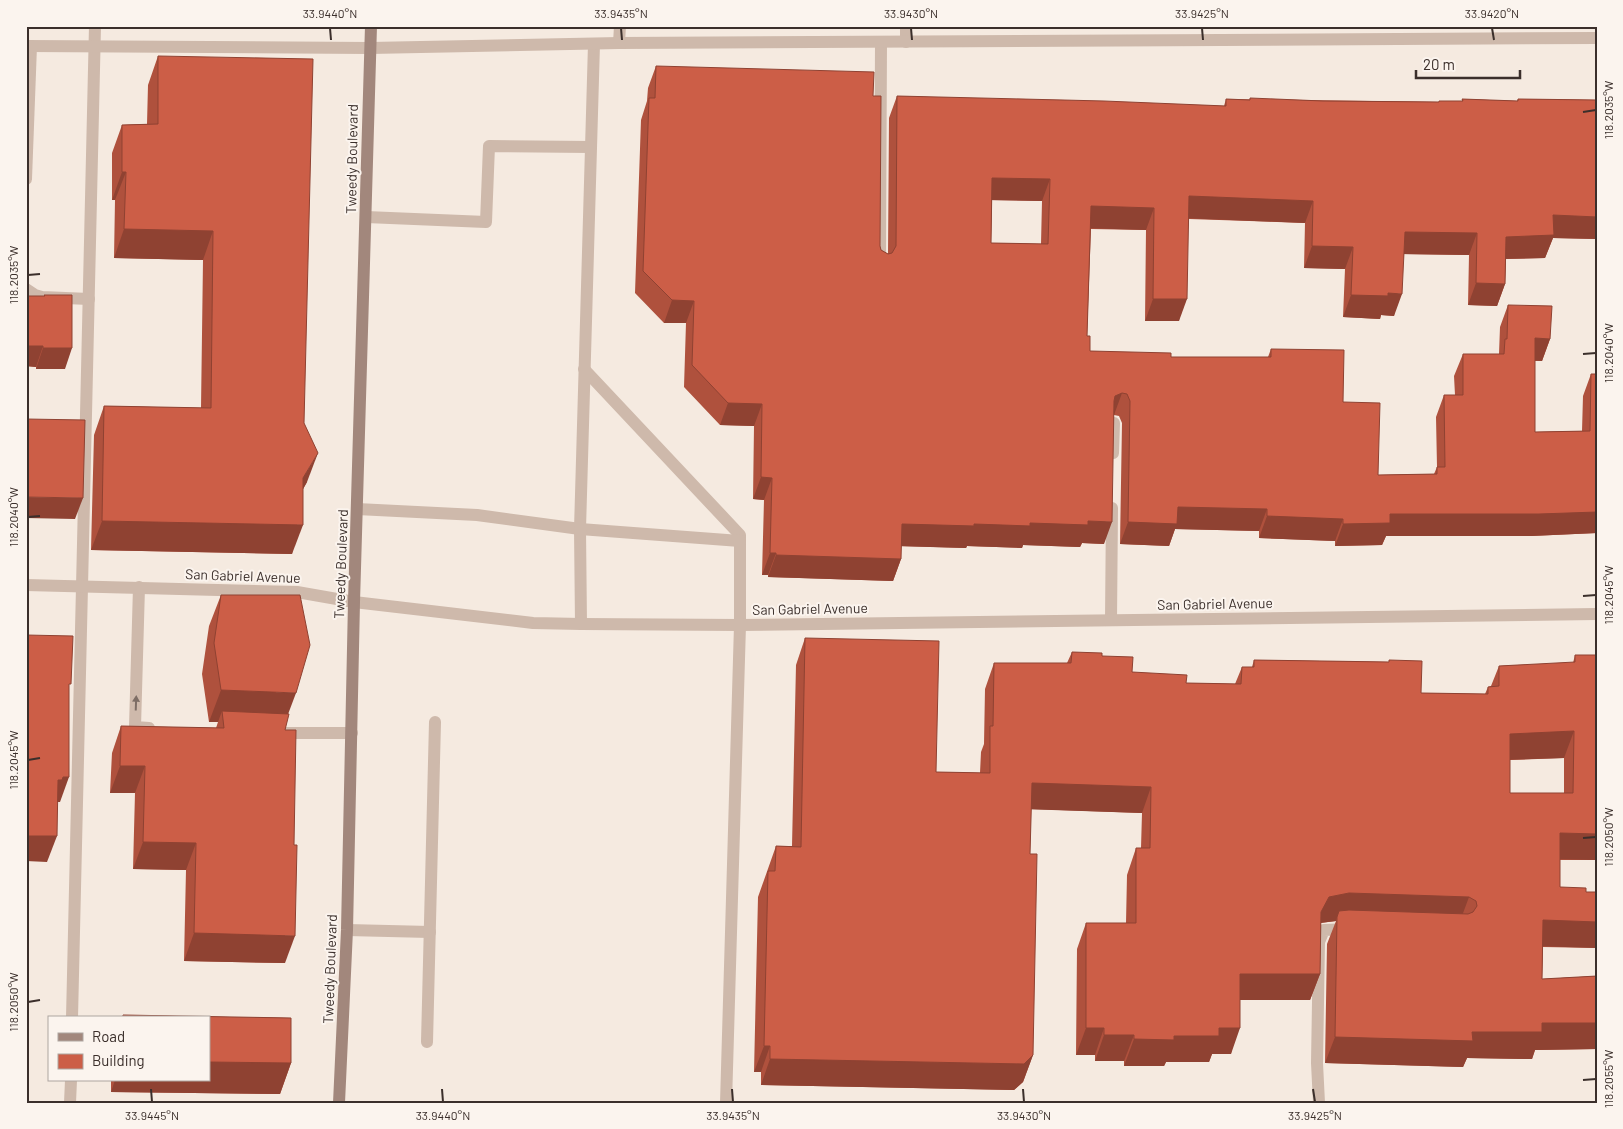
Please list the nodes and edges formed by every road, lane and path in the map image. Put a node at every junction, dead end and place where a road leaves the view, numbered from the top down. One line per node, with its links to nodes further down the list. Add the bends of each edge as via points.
1 (95, 26): 10 (street)
2 (371, 26): 12 (main road, Tweedy Boulevard)
3 (620, 26): 8 (street)
4 (906, 26): 7 (street)
5 (1597, 38): 7 (street)
6 (881, 42): 7 (street); 8 (street); 16 (street)
7 (906, 42)
8 (619, 43): 9 (street)
9 (594, 44): 12 (street); 13 (street)
10 (95, 45): 11 (street); 12 (street); 18 (street)
11 (28, 46): 14 (street)
12 (370, 48): 15 (main road, Tweedy Boulevard)
13 (591, 147): 15 (street, via 489,146 486,222); 19 (street)
14 (26, 179)
15 (366, 217): 23 (main road, Tweedy Boulevard)
16 (880, 268)
17 (26, 289): 18 (street, via 42,297)
18 (89, 299): 27 (street)
19 (584, 369): 24 (street); 25 (street, via 740,535)
20 (1114, 423): 21 (street)
21 (1113, 462)
22 (1112, 492): 31 (street)
23 (357, 509): 24 (street, via 477,515); 29 (main road, Tweedy Boulevard)
24 (580, 529): 25 (street); 32 (street)
25 (740, 541): 33 (street)
26 (26, 585): 27 (street, San Gabriel Avenue)
27 (82, 586): 28 (street, San Gabriel Avenue); 41 (street)
28 (139, 588): 29 (street, San Gabriel Avenue, via 297,592); 35 (street, one-way to 28, via 135,727)
29 (354, 602): 32 (street, San Gabriel Avenue, via 533,623); 37 (main road, Tweedy Boulevard)
30 (1597, 614): 31 (street, San Gabriel Avenue)
31 (1110, 620): 33 (street, San Gabriel Avenue)
32 (582, 624): 33 (street, San Gabriel Avenue)
33 (740, 625): 46 (street)
34 (436, 722): 40 (street)
35 (163, 728)
36 (266, 732): 37 (street)
37 (352, 733): 39 (main road, Tweedy Boulevard)
38 (1357, 929): 47 (street, via 1324,930 1319,942)
39 (347, 930): 40 (street); 45 (main road, Tweedy Boulevard)
40 (430, 932): 42 (street)
41 (72, 1016)
42 (427, 1042)
43 (71, 1082): 44 (street)
44 (70, 1103)
45 (339, 1103)
46 (726, 1103)
47 (1319, 1103)

